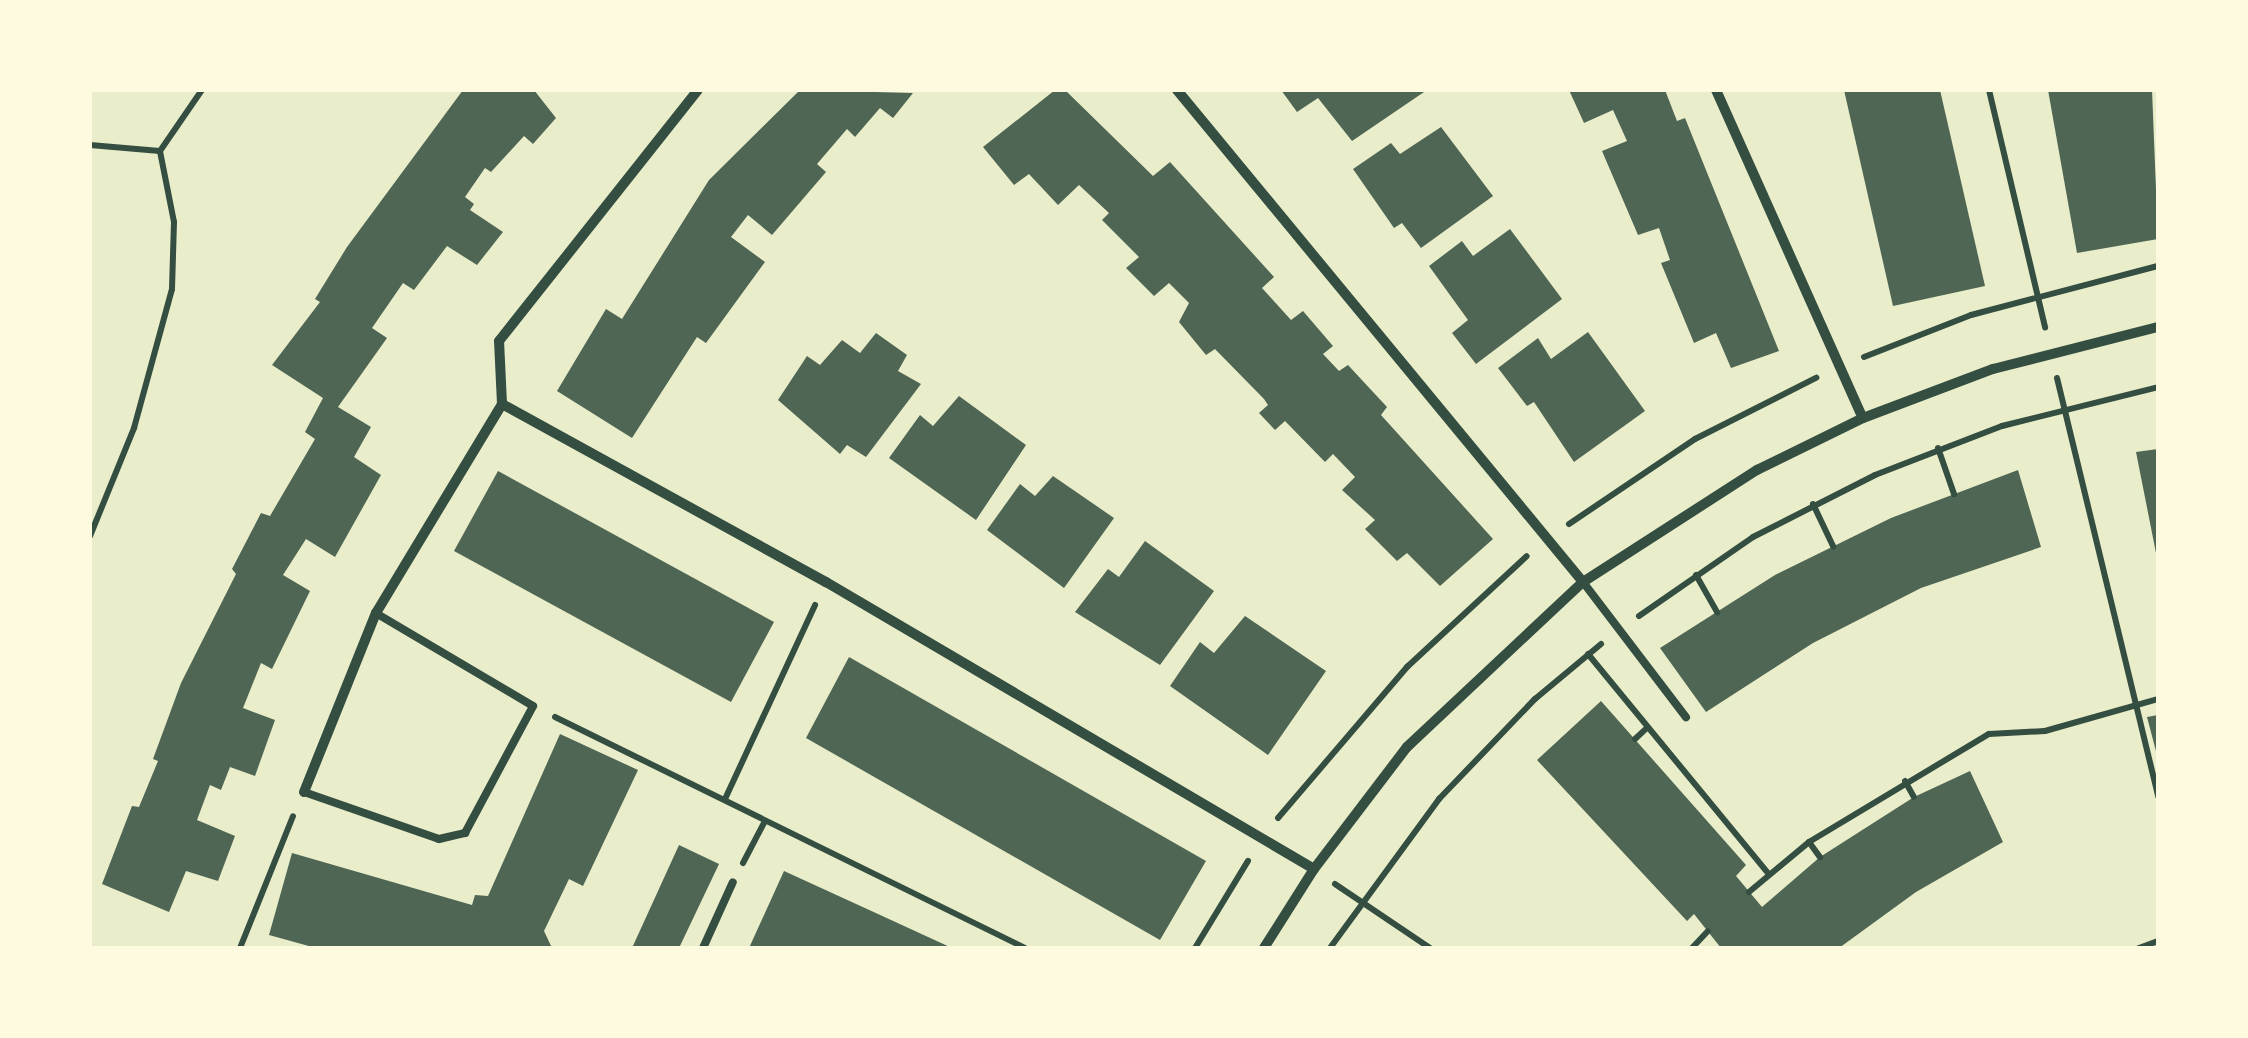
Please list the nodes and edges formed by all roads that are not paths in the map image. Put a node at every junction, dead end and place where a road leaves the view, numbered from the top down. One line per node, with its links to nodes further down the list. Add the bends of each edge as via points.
1 (698, 90): 5 (street, via 499,340)
2 (1177, 90): 7 (street)
3 (1716, 90): 6 (street)
4 (2158, 327): 6 (street, via 2050,354)
5 (502, 404): 8 (street); 11 (street, via 826,582)
6 (1863, 418): 7 (street, via 1757,470)
7 (1583, 582): 9 (lane); 11 (street, via 1407,747)
8 (376, 613): 10 (street); 10 (lane, via 532,706 465,833 439,839)
9 (1686, 717)
10 (304, 792)
11 (1314, 870): 14 (street)
12 (733, 882): 13 (lane)
13 (703, 948)
14 (1264, 948)

